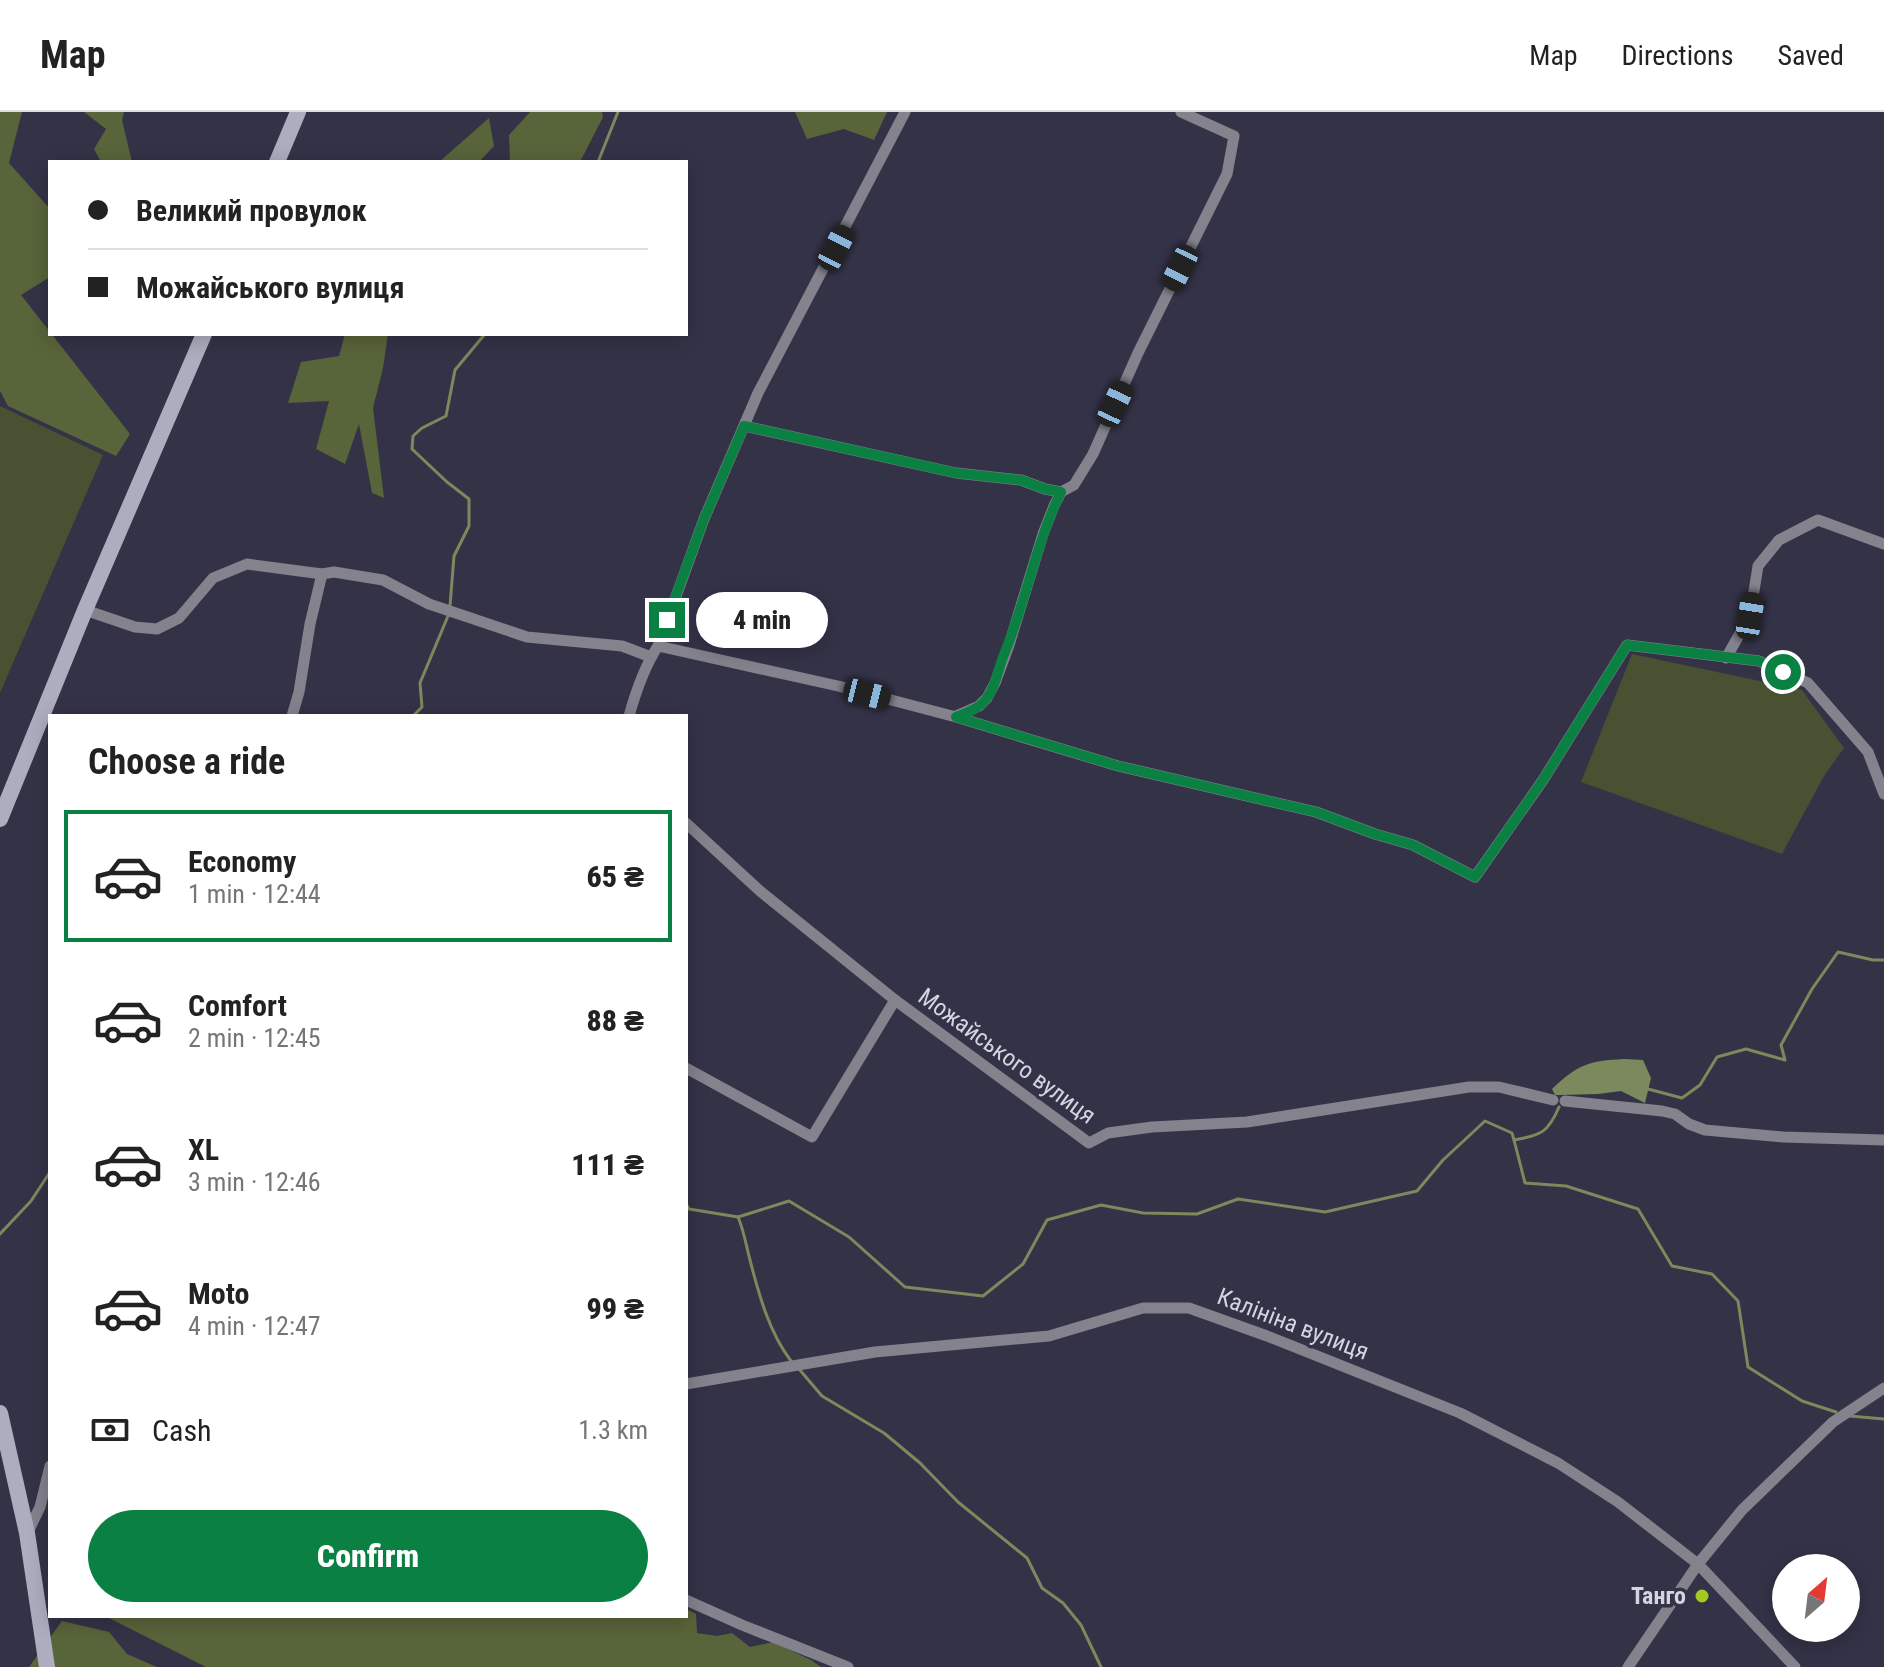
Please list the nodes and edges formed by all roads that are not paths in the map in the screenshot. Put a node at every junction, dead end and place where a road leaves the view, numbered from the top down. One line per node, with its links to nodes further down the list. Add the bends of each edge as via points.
1 (298, 112): 4 (main road)
2 (905, 112): 6 (street)
3 (1181, 112): 7 (street, via 1234,136 1227,174 1093,454 1074,485)
4 (278, 160)
5 (203, 336): 10 (main road)
6 (744, 426): 7 (street); 11 (street)
7 (1061, 492): 15 (street, via 995,683 979,706)
8 (1884, 544): 12 (street, via 1818,520 1779,540 1758,566 1750,616)
9 (322, 574): 10 (street, via 247,564 213,578 179,618 157,629); 11 (street, via 383,580 429,604 527,637); 13 (street)
10 (85, 610): 17 (main road)
11 (654, 651): 14 (street); 15 (street, via 838,686)
12 (1726, 658): 15 (street, via 1627,645 1475,877 1413,845 1316,812 1118,766); 16 (street, via 1759,661 1808,683 1868,752)
13 (293, 714)
14 (630, 714)
15 (956, 717)
16 (1884, 794)
17 (0, 819)
18 (688, 825): 19 (street, Можайського вулиця)
19 (895, 1000): 20 (street, via 812,1137); 21 (street, Можайського вулиця, via 1089,1143 1108,1133 1247,1122 1469,1087 1662,1111 1705,1130)
20 (688, 1069)
21 (1884, 1140)
22 (688, 1384): 27 (street, Калініна вулиця, via 875,1352 1049,1336 1143,1308 1189,1308 1460,1413 1558,1463)
23 (1884, 1388): 27 (street, via 1833,1422 1742,1510)
24 (0, 1413): 26 (main road)
25 (48, 1474): 26 (street)
26 (27, 1533): 29 (main road)
27 (1698, 1564): 31 (street); 32 (street, Калініна вулиця)
28 (688, 1601): 30 (street)
29 (47, 1667)
30 (848, 1667)
31 (1628, 1667)
32 (1795, 1667)

